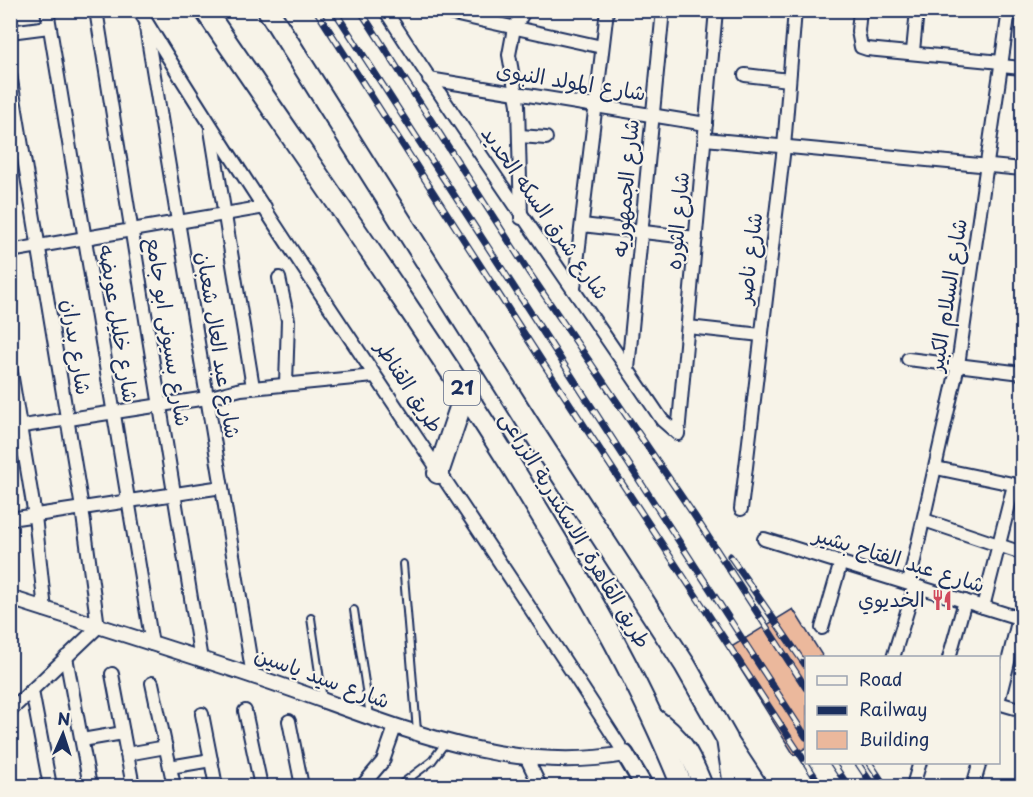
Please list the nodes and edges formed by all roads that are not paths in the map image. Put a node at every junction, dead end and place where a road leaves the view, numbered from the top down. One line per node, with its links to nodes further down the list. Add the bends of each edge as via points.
1 (47, 10): 17 (street, شارع خليل عويضه)
2 (96, 10): 45 (street, شارع بسيونى ابو جامع)
3 (205, 10): 63 (highway, طريق القاهرة, الاسكندرية الزراعى / 21)
4 (268, 10): 118 (highway, طريق القاهرة, الاسكندرية الزراعى / 21, via 656,619)
5 (385, 10): 26 (street, شارع شرق السكه الحديد)
6 (435, 10): 16 (street)
7 (525, 10): 18 (street)
8 (607, 10): 20 (street)
9 (663, 10): 31 (street, شارع الجمهوريه)
10 (716, 10): 32 (street, شارع الثوره)
11 (795, 10): 27 (street, شارع ناصر)
12 (860, 10): 21 (street, via 861,47)
13 (917, 10): 21 (street)
14 (1009, 10): 22 (street, شارع السلام الكبير)
15 (142, 15): 33 (street, طريق القناطر); 43 (street, شارع عبد العال شعبان)
16 (482, 16): 18 (street)
17 (49, 27): 19 (street); 47 (street, شارع خليل عويضه)
18 (514, 28): 20 (street); 28 (street, via 510,70)
19 (10, 32)
20 (602, 47): 29 (street)
21 (913, 51): 22 (street)
22 (1001, 64): 23 (street); 38 (street, شارع السلام الكبير)
23 (1023, 68)
24 (10, 74): 30 (street, شارع بدران)
25 (745, 75): 27 (street)
26 (429, 79): 28 (street, شارع المولد النبوى); 42 (street, شارع شرق السكه الحديد)
27 (789, 80): 37 (street, شارع ناصر)
28 (516, 93): 29 (street, شارع المولد النبوى); 34 (street)
29 (596, 106): 31 (street, شارع المولد النبوى); 44 (street)
30 (14, 110): 49 (street, شارع بدران)
31 (652, 115): 32 (street, شارع المولد النبوى); 46 (street, شارع الجمهوريه)
32 (706, 124): 36 (street, شارع الثوره)
33 (210, 126): 40 (street, طريق القناطر); 41 (street)
34 (519, 136): 35 (street); 42 (street)
35 (546, 138)
36 (705, 139): 37 (street); 48 (street, شارع الثوره)
37 (784, 147): 38 (street); 54 (street, شارع ناصر)
38 (987, 165): 39 (street); 56 (street, شارع السلام الكبير)
39 (1023, 169)
40 (265, 207): 41 (street); 60 (street, طريق القناطر)
41 (225, 214): 43 (street); 62 (street)
42 (522, 218): 52 (street, شارع شرق السكه الحديد)
43 (178, 222): 45 (street); 64 (street, شارع عبد العال شعبان)
44 (582, 225): 46 (street); 52 (street)
45 (131, 230): 47 (street); 65 (street, شارع بسيونى ابو جامع)
46 (641, 232): 48 (street); 57 (street, شارع الجمهوريه)
47 (84, 238): 49 (street); 66 (street, شارع خليل عويضه)
48 (696, 238): 53 (street, شارع الثوره)
49 (39, 246): 50 (street); 67 (street, شارع بدران)
50 (10, 251)
51 (279, 278): 61 (street, via 288,313)
52 (574, 288): 57 (street, شارع شرق السكه الحديد)
53 (688, 327): 54 (street); 69 (street, شارع الثوره)
54 (761, 335): 77 (street, شارع ناصر)
55 (908, 359): 56 (street)
56 (958, 365): 59 (street); 70 (street, شارع السلام الكبير)
57 (628, 369): 69 (street, شارع شرق السكه الحديد, via 666,425)
58 (11, 373): 68 (street)
59 (1023, 373)
60 (374, 376): 61 (street); 71 (street, طريق القناطر)
61 (286, 384): 62 (street)
62 (253, 387): 64 (street)
63 (465, 393): 71 (highway); 112 (highway, طريق القاهرة, الاسكندرية الزراعى / 21, via 579,575)
64 (207, 398): 65 (street); 73 (street, شارع عبد العال شعبان)
65 (160, 405): 66 (street); 74 (street, شارع بسيونى ابو جامع)
66 (113, 412): 67 (street); 75 (street, شارع خليل عويضه)
67 (68, 420): 68 (street); 76 (street, شارع بدران)
68 (16, 427): 78 (street)
69 (678, 434)
70 (936, 468): 72 (street); 80 (street, شارع السلام الكبير)
71 (438, 473): 123 (street, طريق القناطر, via 552,638)
72 (1018, 486): 82 (street)
73 (222, 487): 74 (street); 102 (street, شارع عبد العال شعبان)
74 (174, 494): 75 (street); 100 (street, شارع بسيونى ابو جامع)
75 (128, 501): 76 (street); 96 (street, شارع خليل عويضه)
76 (82, 508): 78 (street); 94 (street, شارع بدران)
77 (741, 509)
78 (34, 516): 79 (street); 90 (street)
79 (10, 519)
80 (924, 520): 82 (street); 86 (street, شارع السلام الكبير)
81 (764, 539): 84 (street, شارع عبد الفتاح بشير)
82 (999, 545): 83 (street); 89 (street)
83 (1023, 553)
84 (842, 562): 86 (street, شارع عبد الفتاح بشير); 95 (street)
85 (403, 564): 117 (lane)
86 (912, 584): 88 (street, شارع عبد الفتاح بشير); 97 (street, شارع السلام الكبير)
87 (10, 598): 90 (street, شارع سيد ياسين)
88 (965, 602): 89 (street, شارع عبد الفتاح بشير); 98 (street)
89 (983, 607): 93 (street, شارع عبد الفتاح بشير)
90 (45, 609): 94 (street, شارع سيد ياسين)
91 (354, 610): 113 (lane)
92 (311, 618): 106 (lane)
93 (1021, 619): 105 (street)
94 (98, 627): 96 (street, شارع سيد ياسين); 99 (street)
95 (822, 628)
96 (152, 644): 100 (street, شارع سيد ياسين)
97 (893, 656)
98 (949, 656)
99 (66, 657): 104 (street); 119 (street)
100 (201, 660): 102 (street, شارع سيد ياسين)
101 (112, 674): 116 (street)
102 (253, 676): 106 (street, شارع سيد ياسين)
103 (152, 683): 121 (street)
104 (32, 691): 109 (street); 130 (street)
105 (1000, 698)
106 (323, 701): 113 (street, شارع سيد ياسين)
107 (1000, 702): 108 (street)
108 (1023, 710)
109 (10, 711)
110 (245, 711): 135 (street)
111 (202, 714): 125 (street)
112 (652, 716): 141 (highway, طريق القاهرة, الاسكندرية الزراعى / 21); 142 (main road, via 681,740)
113 (370, 718): 115 (street, شارع سيد ياسين)
114 (289, 721): 136 (street)
115 (395, 727): 117 (street, شارع سيد ياسين); 137 (street, via 382,761)
116 (123, 732): 119 (street); 122 (street)
117 (417, 733): 120 (street, شارع سيد ياسين)
118 (727, 739): 143 (highway, طريق القاهرة, الاسكندرية الزراعى / 21); 144 (main road)
119 (82, 740): 131 (street)
120 (447, 741): 124 (street, شارع سيد ياسين); 138 (lane, via 432,761)
121 (166, 747): 122 (street); 128 (street)
122 (127, 754): 132 (street)
123 (625, 754): 124 (street, شارع سيد ياسين, via 586,760); 140 (main road, طريق القناطر)
124 (527, 759): 139 (street)
125 (211, 760): 128 (street); 134 (street)
126 (919, 764): 129 (street)
127 (979, 764): 145 (street)
128 (170, 767): 133 (street)
129 (914, 782)
130 (50, 786)
131 (90, 786)
132 (133, 786)
133 (174, 786)
134 (216, 786)
135 (261, 786)
136 (302, 786)
137 (362, 786)
138 (399, 786)
139 (540, 786)
140 (644, 786)
141 (682, 786)
142 (703, 786)
143 (734, 786)
144 (758, 786)
145 (973, 786)

